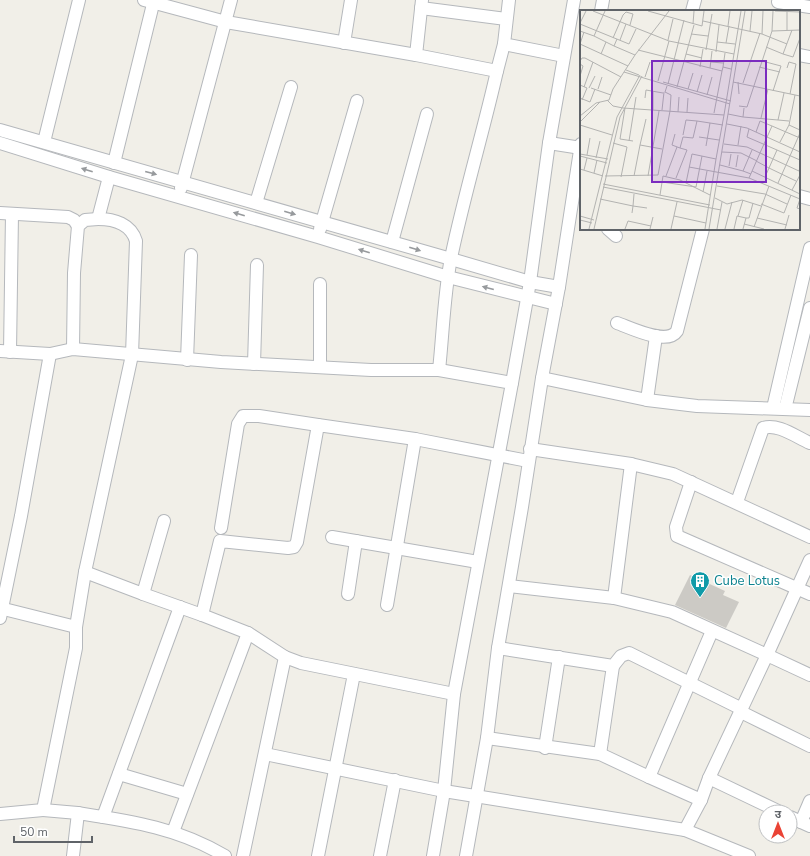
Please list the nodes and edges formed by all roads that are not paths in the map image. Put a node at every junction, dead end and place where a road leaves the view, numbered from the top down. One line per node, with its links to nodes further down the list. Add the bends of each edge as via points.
1 (79, 0): 27 (street)
2 (231, 0): 15 (street)
3 (351, 0): 16 (street)
4 (509, 0): 14 (street)
5 (574, 0): 20 (street)
6 (603, 0): 12 (street)
7 (695, 0): 13 (street)
8 (150, 1): 15 (street); 32 (street)
9 (421, 4): 14 (street); 18 (street)
10 (777, 4): 11 (street)
11 (810, 7)
12 (601, 10)
13 (692, 10)
14 (506, 19): 17 (street)
15 (226, 22): 16 (street); 34 (street)
16 (344, 43): 18 (street)
17 (504, 44): 20 (street); 22 (street)
18 (416, 55): 22 (street)
19 (800, 55): 21 (street)
20 (564, 56): 29 (street)
21 (810, 57)
22 (497, 71): 48 (street)
23 (291, 87): 38 (street)
24 (357, 101): 41 (street)
25 (427, 114): 45 (street)
26 (0, 130): 27 (street)
27 (44, 142): 32 (street)
28 (0, 143): 33 (street, one-way to 28)
29 (549, 143): 30 (street); 51 (street)
30 (580, 147)
31 (580, 153): 53 (street)
32 (114, 163): 34 (street, one-way to 34)
33 (109, 177): 36 (street); 40 (street)
34 (183, 181): 36 (street); 38 (street)
35 (800, 196): 37 (street)
36 (178, 197): 44 (street, one-way to 36)
37 (810, 199)
38 (256, 203): 41 (street, one-way to 41)
39 (6, 213): 42 (street, via 68,217); 60 (street)
40 (98, 219): 42 (street, via 85,220); 62 (street, via 109,219 124,225 136,241)
41 (322, 222): 44 (street); 45 (street)
42 (78, 226): 59 (street, via 74,274)
43 (703, 230): 58 (street, via 677,331 669,337)
44 (318, 237): 50 (street, one-way to 44)
45 (392, 242): 48 (street, one-way to 48)
46 (810, 250): 70 (street)
47 (191, 255): 63 (street)
48 (451, 259): 50 (street); 51 (street)
49 (257, 264): 64 (street)
50 (448, 277): 54 (street, one-way to 50); 66 (street)
51 (530, 282): 53 (street); 54 (street)
52 (320, 284): 65 (street)
53 (559, 287): 55 (street)
54 (526, 298): 55 (street); 68 (street)
55 (556, 304): 67 (street)
56 (810, 308): 71 (street)
57 (616, 323): 58 (street)
58 (656, 336): 69 (street)
59 (73, 349): 61 (street); 62 (street)
60 (5, 352): 61 (street)
61 (50, 354): 98 (street, via 21,516)
62 (132, 356): 63 (street); 89 (street)
63 (188, 360): 64 (street)
64 (254, 364): 65 (street)
65 (320, 367): 66 (street)
66 (439, 370): 68 (street)
67 (542, 378): 69 (street); 77 (street)
68 (512, 383): 76 (street)
69 (647, 400): 70 (street, via 698,406)
70 (773, 408): 71 (street)
71 (785, 409): 72 (street)
72 (810, 410)
73 (318, 425): 74 (street); 82 (street, via 243,416 238,424); 99 (street, via 294,547 220,541)
74 (415, 439): 76 (street); 86 (street)
75 (810, 443): 80 (street, via 777,427 763,428)
76 (498, 455): 77 (street); 88 (street)
77 (529, 455): 78 (street); 90 (street)
78 (631, 464): 79 (street, via 673,474); 95 (street)
79 (692, 482): 80 (street); 91 (street, via 676,527 677,536)
80 (738, 502): 84 (street)
81 (164, 521): 92 (street)
82 (221, 528)
83 (332, 537): 85 (street)
84 (810, 537)
85 (356, 541): 86 (street); 93 (street)
86 (398, 547): 88 (street); 96 (street)
87 (810, 560): 91 (street)
88 (478, 562): 111 (street)
89 (85, 572): 92 (street); 100 (street)
90 (509, 586): 95 (street); 103 (street)
91 (796, 588): 94 (street); 104 (street)
92 (143, 594): 97 (street)
93 (348, 594)
94 (810, 594)
95 (614, 598): 101 (street, via 672,612)
96 (388, 605)
97 (180, 607): 99 (street); 119 (street)
98 (0, 611): 100 (street)
99 (202, 615): 102 (street)
100 (76, 627): 129 (street, via 76,648)
101 (712, 631): 104 (street); 110 (street)
102 (248, 632): 106 (street); 124 (street)
103 (498, 648): 105 (street); 113 (street)
104 (768, 655): 109 (street); 112 (street)
105 (559, 657): 107 (street); 115 (street)
106 (285, 658): 108 (street); 116 (street)
107 (613, 666): 110 (street, via 621,656 629,653); 117 (street)
108 (354, 674): 111 (street); 118 (street)
109 (810, 675)
110 (688, 683): 112 (street); 120 (street)
111 (454, 694): 123 (street)
112 (741, 711): 114 (street); 121 (street)
113 (487, 738): 115 (street); 125 (street)
114 (810, 746)
115 (545, 748): 117 (street)
116 (265, 754): 118 (street); 138 (street)
117 (600, 754): 120 (street)
118 (336, 768): 122 (street); 139 (street)
119 (119, 774): 124 (street); 132 (street)
120 (648, 777): 126 (street)
121 (709, 778): 126 (street); 128 (street)
122 (395, 780): 123 (street); 140 (street)
123 (444, 791): 125 (street); 141 (street)
124 (187, 794): 135 (street)
125 (477, 796): 134 (street); 142 (street)
126 (701, 800): 134 (street)
127 (810, 801): 133 (street)
128 (763, 804)
129 (43, 810): 130 (street); 131 (street)
130 (78, 813): 132 (street); 136 (street)
131 (0, 814)
132 (103, 817): 135 (street, via 127,820)
133 (800, 822)
134 (685, 830): 143 (street)
135 (173, 832): 137 (street, via 203,843)
136 (73, 856)
137 (225, 856)
138 (243, 856)
139 (318, 856)
140 (380, 856)
141 (433, 856)
142 (466, 856)
143 (749, 856)

